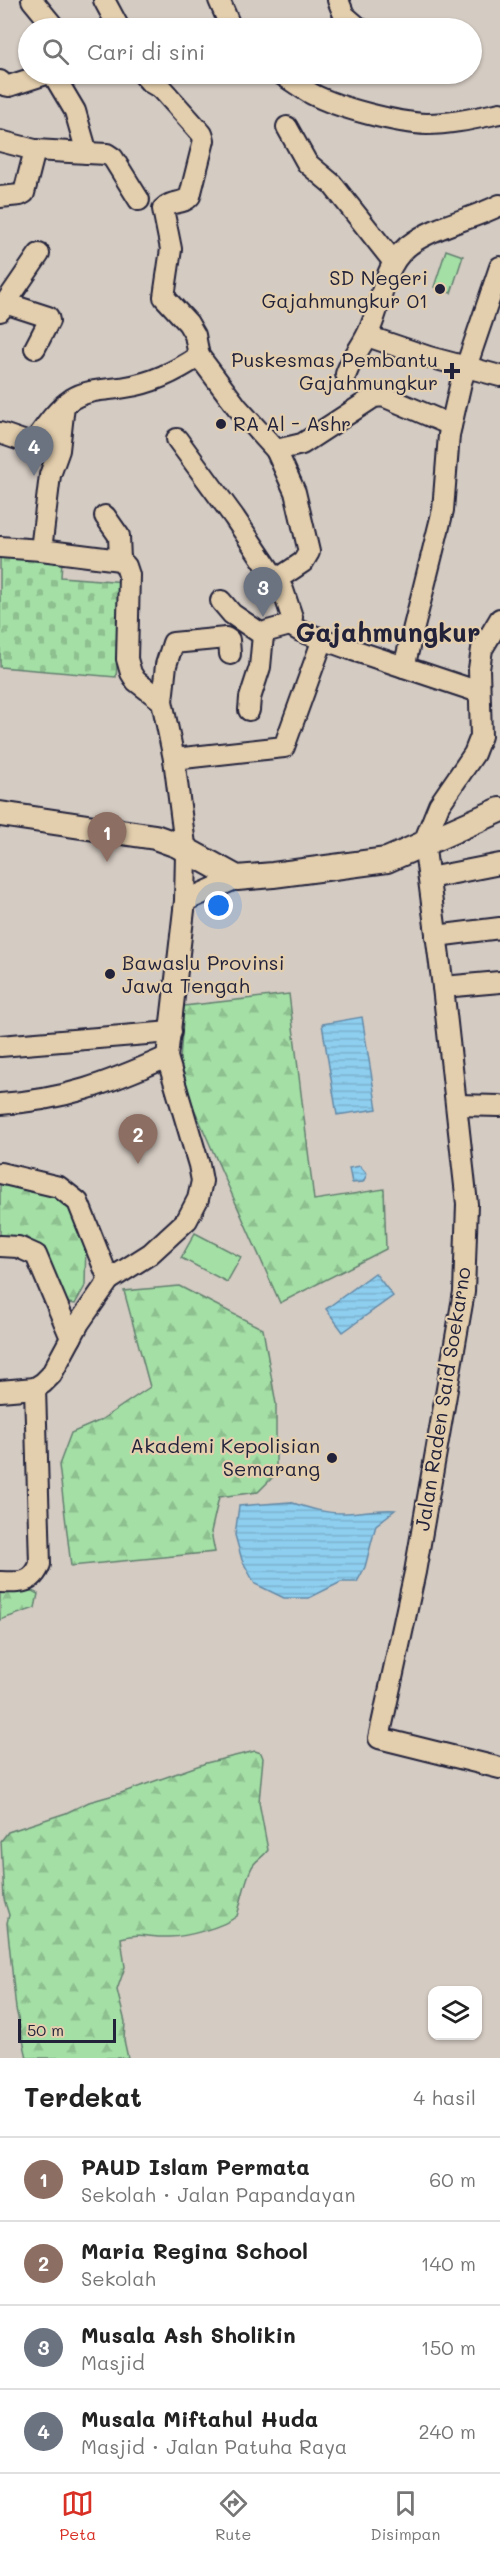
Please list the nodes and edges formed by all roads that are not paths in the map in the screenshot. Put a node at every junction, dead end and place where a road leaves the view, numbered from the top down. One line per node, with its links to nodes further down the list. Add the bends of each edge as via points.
1 (32, 0): 5 (street)
2 (104, 0): 6 (street)
3 (219, 0): 7 (street)
4 (338, 0): 8 (street)
5 (47, 18)
6 (114, 18)
7 (227, 18)
8 (347, 18)
9 (0, 81): 10 (street, via 9,86)
10 (18, 83)
11 (59, 84): 18 (street, via 75,111)
12 (156, 84): 28 (street, via 204,140 190,196 163,209 171,249 164,297 188,323)
13 (296, 84): 14 (street, via 342,105 397,119 427,123)
14 (500, 113)
15 (287, 127): 23 (street, via 307,163 332,183)
16 (0, 141): 17 (street)
17 (35, 150): 18 (street); 19 (street, via 24,193)
18 (87, 153): 20 (street, via 113,158)
19 (0, 197)
20 (139, 200)
21 (500, 205): 23 (street, via 430,232)
22 (39, 254): 25 (street)
23 (393, 261): 26 (street)
24 (500, 270): 29 (street)
25 (2, 307): 27 (street, via 48,317)
26 (367, 336): 29 (street); 30 (street)
27 (35, 348)
28 (199, 356): 32 (street, via 154,380 82,394); 36 (street)
29 (466, 367): 31 (street); 33 (street)
30 (346, 374)
31 (500, 376)
32 (64, 405): 34 (street, via 35,441 29,443); 39 (street)
33 (451, 425): 36 (street, via 383,396 374,397 302,444); 48 (street, via 443,510)
34 (0, 433)
35 (177, 439): 41 (street)
36 (276, 450): 41 (street, via 295,492 309,552)
37 (105, 516): 40 (street, via 119,536)
38 (0, 547): 39 (street)
39 (40, 550): 40 (street)
40 (120, 560): 50 (street, via 129,575 127,659 131,673)
41 (276, 580): 44 (street, via 288,602)
42 (221, 601): 45 (street, via 232,614)
43 (500, 619): 49 (street, via 482,649)
44 (290, 625): 45 (street); 46 (street)
45 (264, 635): 51 (street)
46 (322, 639): 48 (street); 52 (street, via 284,747)
47 (230, 654): 50 (street, via 226,638 173,643)
48 (404, 668): 49 (street)
49 (479, 692): 55 (street, via 481,736 474,754 439,805)
50 (162, 701): 52 (street)
51 (249, 710)
52 (174, 759): 56 (street)
53 (500, 810): 55 (main road)
54 (0, 814): 56 (main road, via 155,837)
55 (424, 842): 58 (main road, via 387,860); 59 (street, Jalan Raden Said Soekarno)
56 (186, 853): 58 (main road); 60 (street)
57 (500, 864): 59 (street)
58 (237, 878): 60 (street)
59 (429, 878): 62 (street, Jalan Raden Said Soekarno)
60 (185, 901): 65 (street)
61 (500, 928): 62 (street)
62 (436, 936): 64 (street, Jalan Raden Said Soekarno)
63 (500, 982): 64 (street)
64 (443, 987): 69 (street, Jalan Raden Said Soekarno)
65 (171, 1032): 66 (street); 67 (street)
66 (0, 1046)
67 (167, 1058): 68 (street, via 69,1095); 73 (street, via 201,1174 198,1199 188,1220 150,1254)
68 (0, 1104)
69 (457, 1105): 70 (street); 78 (street, Jalan Raden Said Soekarno, via 468,1216 464,1292 415,1572 379,1738)
70 (500, 1106)
71 (0, 1173): 73 (street, via 59,1187 78,1202)
72 (0, 1246): 74 (street, via 18,1247 36,1255)
73 (109, 1280): 74 (street)
74 (71, 1338): 75 (street, via 51,1375)
75 (35, 1388): 76 (street); 77 (street, via 40,1564 36,1575 28,1581)
76 (0, 1391)
77 (0, 1582)
78 (500, 1768)

